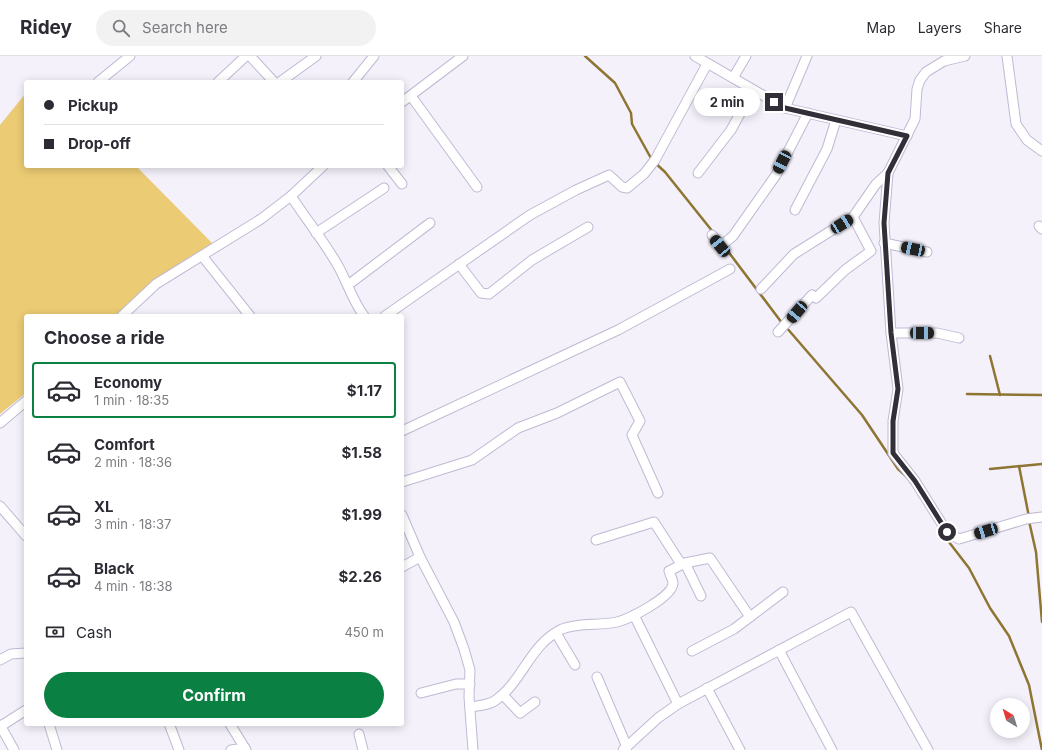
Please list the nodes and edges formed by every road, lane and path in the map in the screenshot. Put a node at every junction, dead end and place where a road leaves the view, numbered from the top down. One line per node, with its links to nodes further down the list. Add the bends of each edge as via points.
1 (130, 56): 14 (street)
2 (246, 56): 15 (street)
3 (250, 56): 16 (street)
4 (316, 56): 17 (street)
5 (374, 56): 18 (street)
6 (463, 56): 20 (street)
7 (695, 56): 12 (street)
8 (746, 56): 13 (street)
9 (807, 56): 22 (street)
10 (962, 56): 25 (street, via 944,61 926,72 920,80 915,119)
11 (1007, 56): 26 (street, via 1016,124 1027,140)
12 (707, 64): 13 (street); 44 (street, via 654,162 627,188 622,187 610,174 530,215)
13 (733, 78): 19 (street)
14 (100, 80)
15 (220, 80)
16 (272, 80)
17 (283, 80)
18 (355, 80)
19 (753, 90): 22 (street); 29 (street, via 731,130)
20 (411, 96): 21 (street); 32 (street)
21 (404, 101)
22 (785, 108): 23 (street)
23 (808, 113): 24 (street); 40 (street, via 776,175 733,236 722,245)
24 (836, 120): 25 (street); 35 (street, via 828,149)
25 (907, 136): 30 (street)
26 (1042, 151)
27 (320, 168): 34 (street)
28 (390, 168): 31 (street)
29 (698, 173)
30 (888, 173): 36 (street, via 876,184); 41 (street)
31 (402, 184)
32 (477, 187)
33 (384, 188): 39 (street)
34 (291, 196): 39 (street); 43 (street, via 261,219)
35 (795, 210)
36 (854, 217): 47 (street, via 794,254); 52 (street, via 871,250 845,270 816,298 812,295)
37 (430, 223): 46 (street)
38 (588, 227): 44 (street, via 532,260 489,294 481,292)
39 (316, 234): 46 (street, via 336,261)
40 (712, 236)
41 (884, 243): 42 (street); 53 (street)
42 (927, 252)
43 (203, 256): 48 (street, via 156,284); 49 (street)
44 (459, 264): 51 (street)
45 (730, 269): 57 (street, via 618,330)
46 (348, 285): 50 (street)
47 (761, 290)
48 (125, 314)
49 (248, 314)
50 (363, 314)
51 (388, 314)
52 (783, 328)
53 (891, 333): 54 (street, via 937,333); 61 (street, via 898,389 893,421 893,453 915,481 947,532 959,539)
54 (959, 338)
55 (24, 404): 56 (street)
56 (0, 423)
57 (404, 430)
58 (404, 481): 59 (street, via 472,460 518,428 557,413 620,382 640,422 632,436)
59 (658, 493)
60 (0, 506): 63 (street)
61 (1042, 516)
62 (404, 520): 65 (street)
63 (24, 534)
64 (596, 540): 66 (street, via 654,522)
65 (420, 558): 67 (street); 79 (street, via 454,622 470,670)
66 (683, 563): 69 (street); 70 (street, via 669,572 673,583 671,590); 71 (street, via 710,558)
67 (404, 566)
68 (783, 592): 71 (street)
69 (701, 596)
70 (634, 615): 72 (street, via 616,622 564,629); 84 (street)
71 (750, 616): 74 (street, via 734,629)
72 (556, 633): 77 (street); 82 (street, via 546,638)
73 (779, 650): 80 (street); 101 (street); 102 (street, via 851,612)
74 (692, 651)
75 (24, 653): 76 (street, via 11,654)
76 (0, 660)
77 (575, 665)
78 (597, 677): 92 (street)
79 (470, 684): 81 (street, via 456,684); 85 (street)
80 (707, 688): 84 (street); 100 (street)
81 (421, 693)
82 (502, 694): 83 (street, via 520,713); 85 (street, via 488,704)
83 (536, 702)
84 (678, 704): 92 (street, via 658,718)
85 (470, 707): 99 (street)
86 (24, 711): 87 (street)
87 (0, 725): 94 (street)
88 (50, 726): 95 (street)
89 (170, 726): 96 (street)
90 (231, 726): 93 (street)
91 (359, 734): 98 (street)
92 (625, 748)
93 (245, 749): 97 (street)
94 (13, 750)
95 (57, 750)
96 (179, 750)
97 (231, 750)
98 (363, 750)
99 (473, 750)
100 (740, 750)
101 (832, 750)
102 (928, 750)

